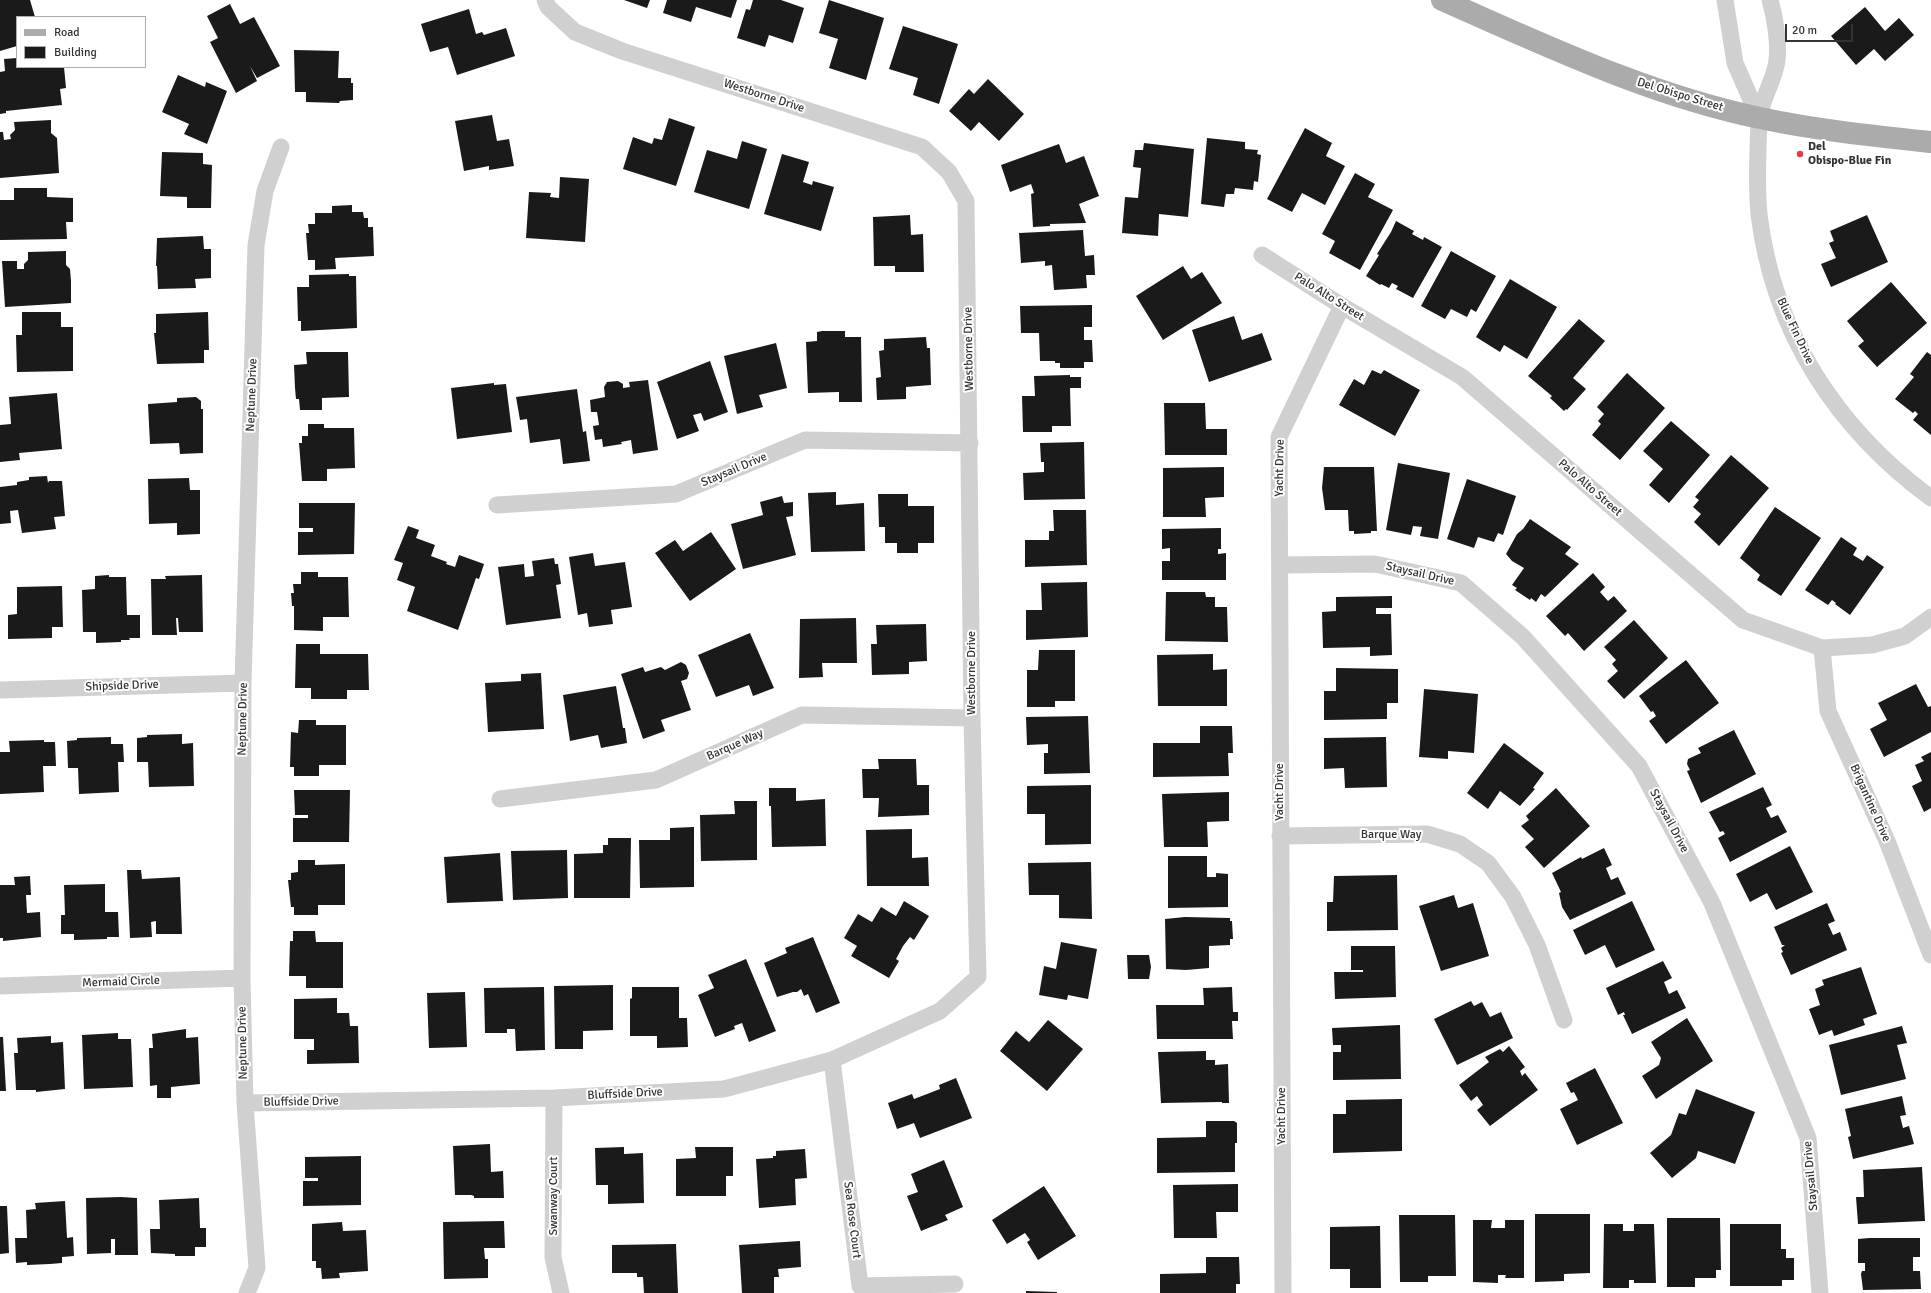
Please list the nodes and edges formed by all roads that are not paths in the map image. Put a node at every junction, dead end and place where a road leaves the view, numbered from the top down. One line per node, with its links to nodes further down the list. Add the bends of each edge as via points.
1 (545, 0): 10 (street, Westborne Drive, via 548,7 575,32 622,51 922,147 949,172 966,201)
2 (1442, 0): 5 (main road, Del Obispo Street, via 1608,72 1672,94)
3 (1725, 0): 5 (street, Blue Fin Drive, via 1735,63)
4 (1770, 0): 5 (street, Blue Fin Drive, via 1774,16 1777,60)
5 (1760, 118): 6 (main road, Del Obispo Street, via 1863,135); 11 (street, Blue Fin Drive, via 1758,198 1762,232 1773,280 1793,333 1826,392 1856,430 1884,460)
6 (1931, 142)
7 (281, 147): 16 (street, Neptune Drive, via 265,191 256,245)
8 (1262, 255): 9 (street, Palo Alto Street)
9 (1342, 306): 13 (street, Yacht Drive, via 1279,437); 15 (street, Palo Alto Street, via 1462,377 1742,620)
10 (970, 443): 12 (street, Staysail Drive, via 805,440 676,494); 18 (street, Westborne Drive)
11 (1931, 498)
12 (497, 505)
13 (1280, 565): 20 (street, Yacht Drive); 33 (street, Staysail Drive, via 1375,564 1461,583 1523,637 1640,766 1712,903 1808,1138)
14 (1931, 617): 15 (street, Palo Alto Street, via 1906,636 1879,643)
15 (1822, 648): 21 (street, Brigantine Drive, via 1828,711 1887,840)
16 (243, 683): 17 (street, Shipside Drive); 23 (street, Neptune Drive)
17 (0, 690)
18 (972, 718): 19 (street, Barque Way, via 802,715 656,780); 22 (street, Westborne Drive)
19 (500, 799)
20 (1280, 836): 25 (street, Barque Way, via 1426,834 1460,844 1488,863 1513,897 1537,945); 32 (street, Yacht Drive)
21 (1931, 955)
22 (978, 977): 26 (street, Bluffside Drive, via 940,1010)
23 (242, 978): 24 (street, Mermaid Circle); 28 (street, Neptune Drive)
24 (0, 986)
25 (1564, 1020)
26 (832, 1060): 27 (street, Bluffside Drive, via 724,1089); 29 (street, Sea Rose Court, via 860,1286)
27 (554, 1098): 28 (street, Bluffside Drive); 31 (street, Swanway Court, via 553,1257)
28 (245, 1103): 30 (street, Neptune Drive, via 257,1268)
29 (955, 1284)
30 (246, 1293)
31 (561, 1293)
32 (1283, 1293)
33 (1820, 1293)

